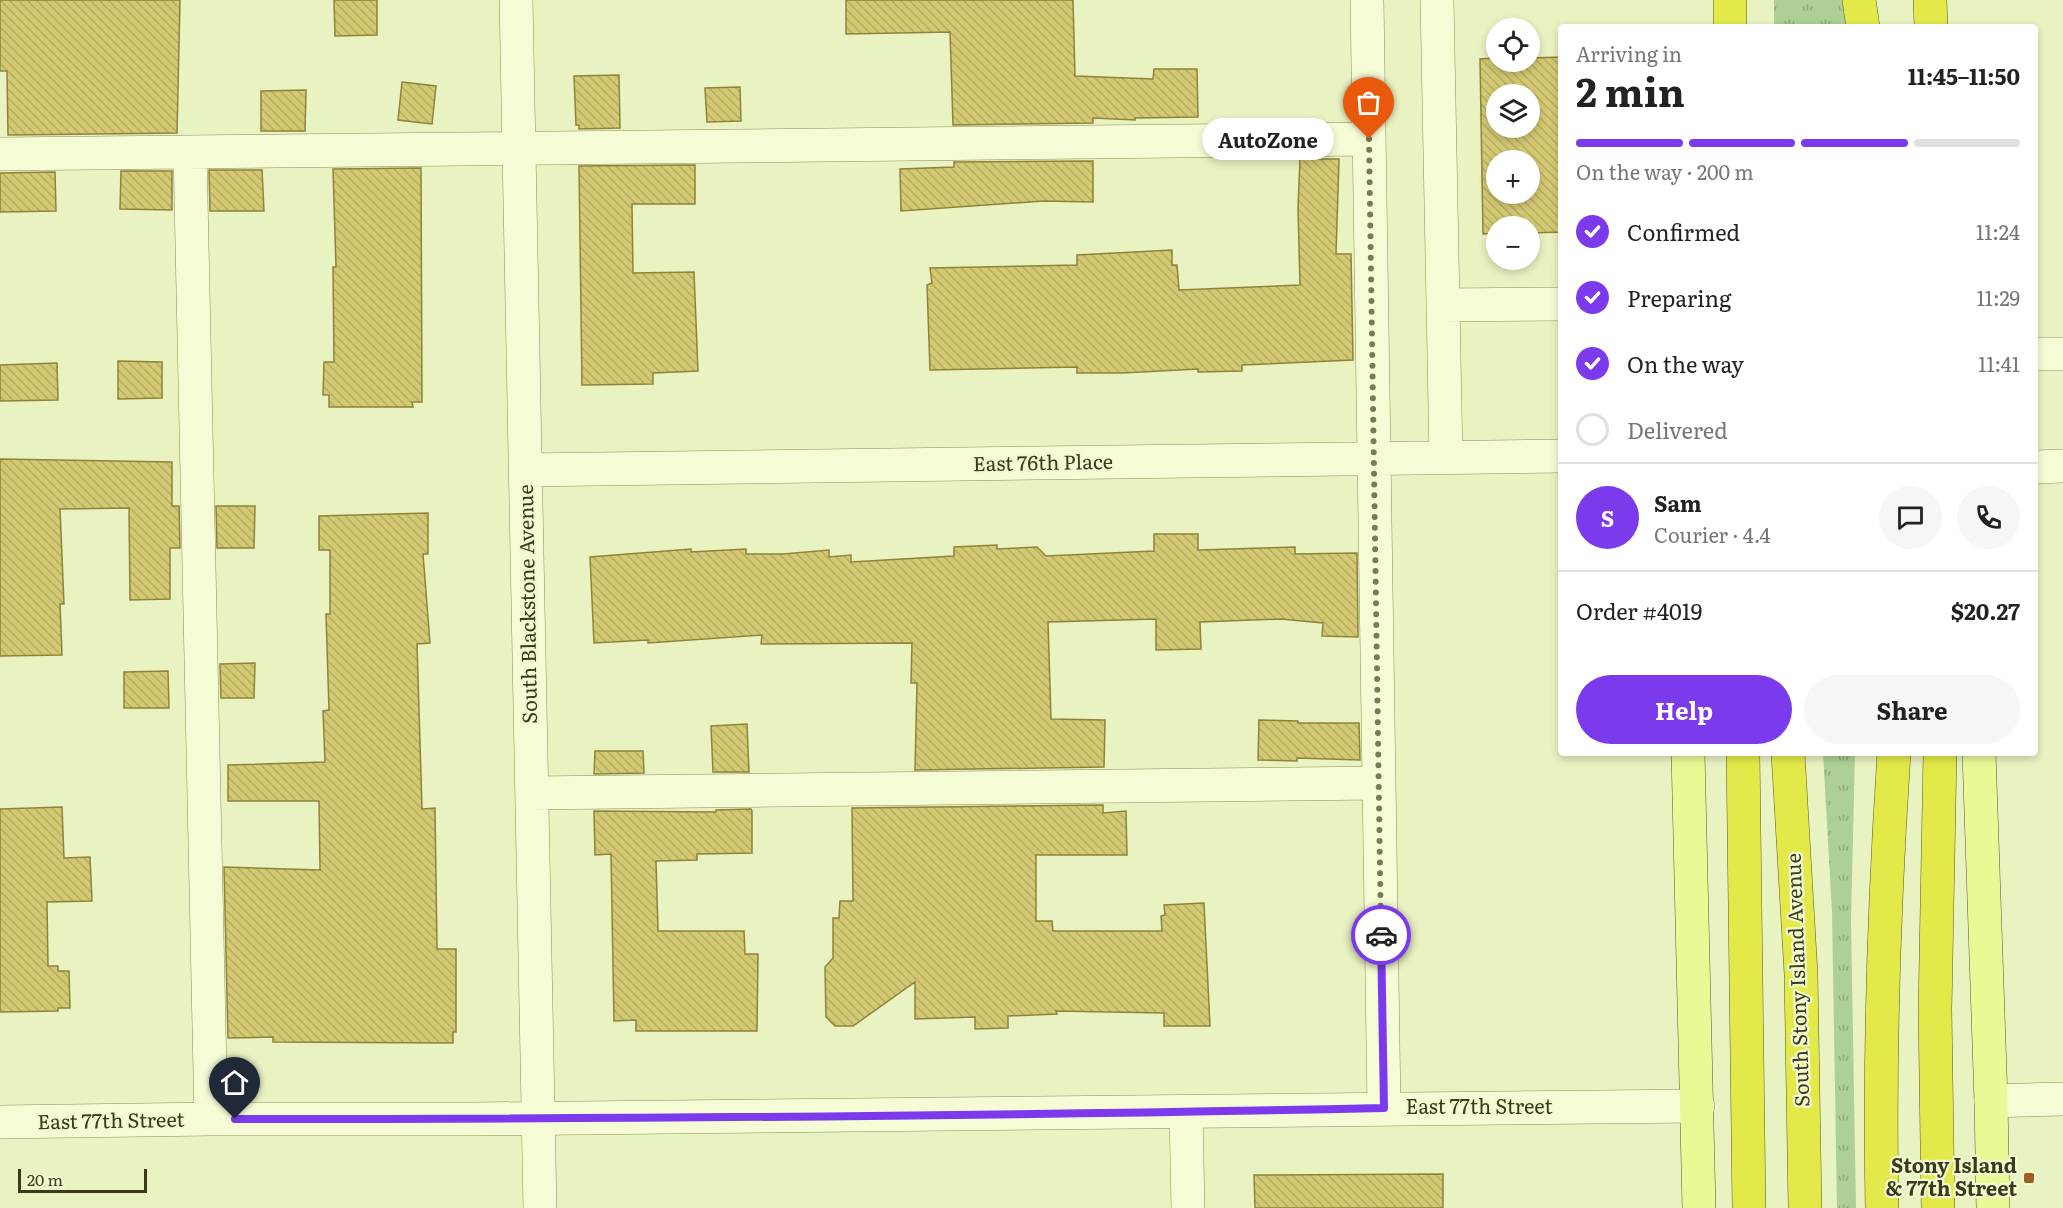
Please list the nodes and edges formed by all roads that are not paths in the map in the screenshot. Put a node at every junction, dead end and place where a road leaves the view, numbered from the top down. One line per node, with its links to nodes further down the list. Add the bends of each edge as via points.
1 (516, 0): 11 (street, South Blackstone Avenue)
2 (1367, 0): 10 (street)
3 (1437, 0): 15 (street)
4 (1730, 0): 7 (highway)
5 (1859, 0): 8 (highway)
6 (1930, 0): 9 (highway)
7 (1730, 24)
8 (1863, 24)
9 (1931, 24)
10 (1369, 139): 11 (street); 20 (street)
11 (519, 149): 12 (street); 23 (street, South Blackstone Avenue)
12 (190, 152): 13 (street); 38 (street)
13 (0, 154)
14 (1558, 304): 15 (street)
15 (1443, 305): 19 (street)
16 (2038, 354): 17 (street)
17 (2063, 354)
18 (1558, 456): 19 (street, East 76th Place)
19 (1446, 457): 20 (street, East 76th Place)
20 (1374, 459): 23 (street, East 76th Place); 30 (street)
21 (2063, 466): 22 (street)
22 (2038, 467)
23 (525, 470): 31 (street, South Blackstone Avenue)
24 (1688, 756): 34 (main road)
25 (1743, 756): 43 (highway)
26 (1788, 756): 44 (highway, South Stony Island Avenue, via 1801,974)
27 (1894, 756): 45 (highway, via 1886,867 1880,1116)
28 (1940, 756): 46 (highway, via 1935,1010)
29 (1979, 756): 33 (main road)
30 (1379, 783): 31 (street); 35 (street)
31 (532, 793): 37 (street, South Blackstone Avenue)
32 (2063, 1099): 33 (street)
33 (1991, 1101): 47 (main road)
34 (1698, 1106): 35 (street, East 77th Street); 42 (main road)
35 (1384, 1108): 36 (street, East 77th Street)
36 (1186, 1112): 37 (street, East 77th Street); 41 (street)
37 (538, 1118): 38 (street, East 77th Street); 40 (street, South Blackstone Avenue)
38 (211, 1119): 39 (street, East 77th Street)
39 (0, 1122)
40 (540, 1208)
41 (1188, 1208)
42 (1699, 1208)
43 (1749, 1208)
44 (1805, 1208)
45 (1882, 1208)
46 (1938, 1208)
47 (1993, 1208)

